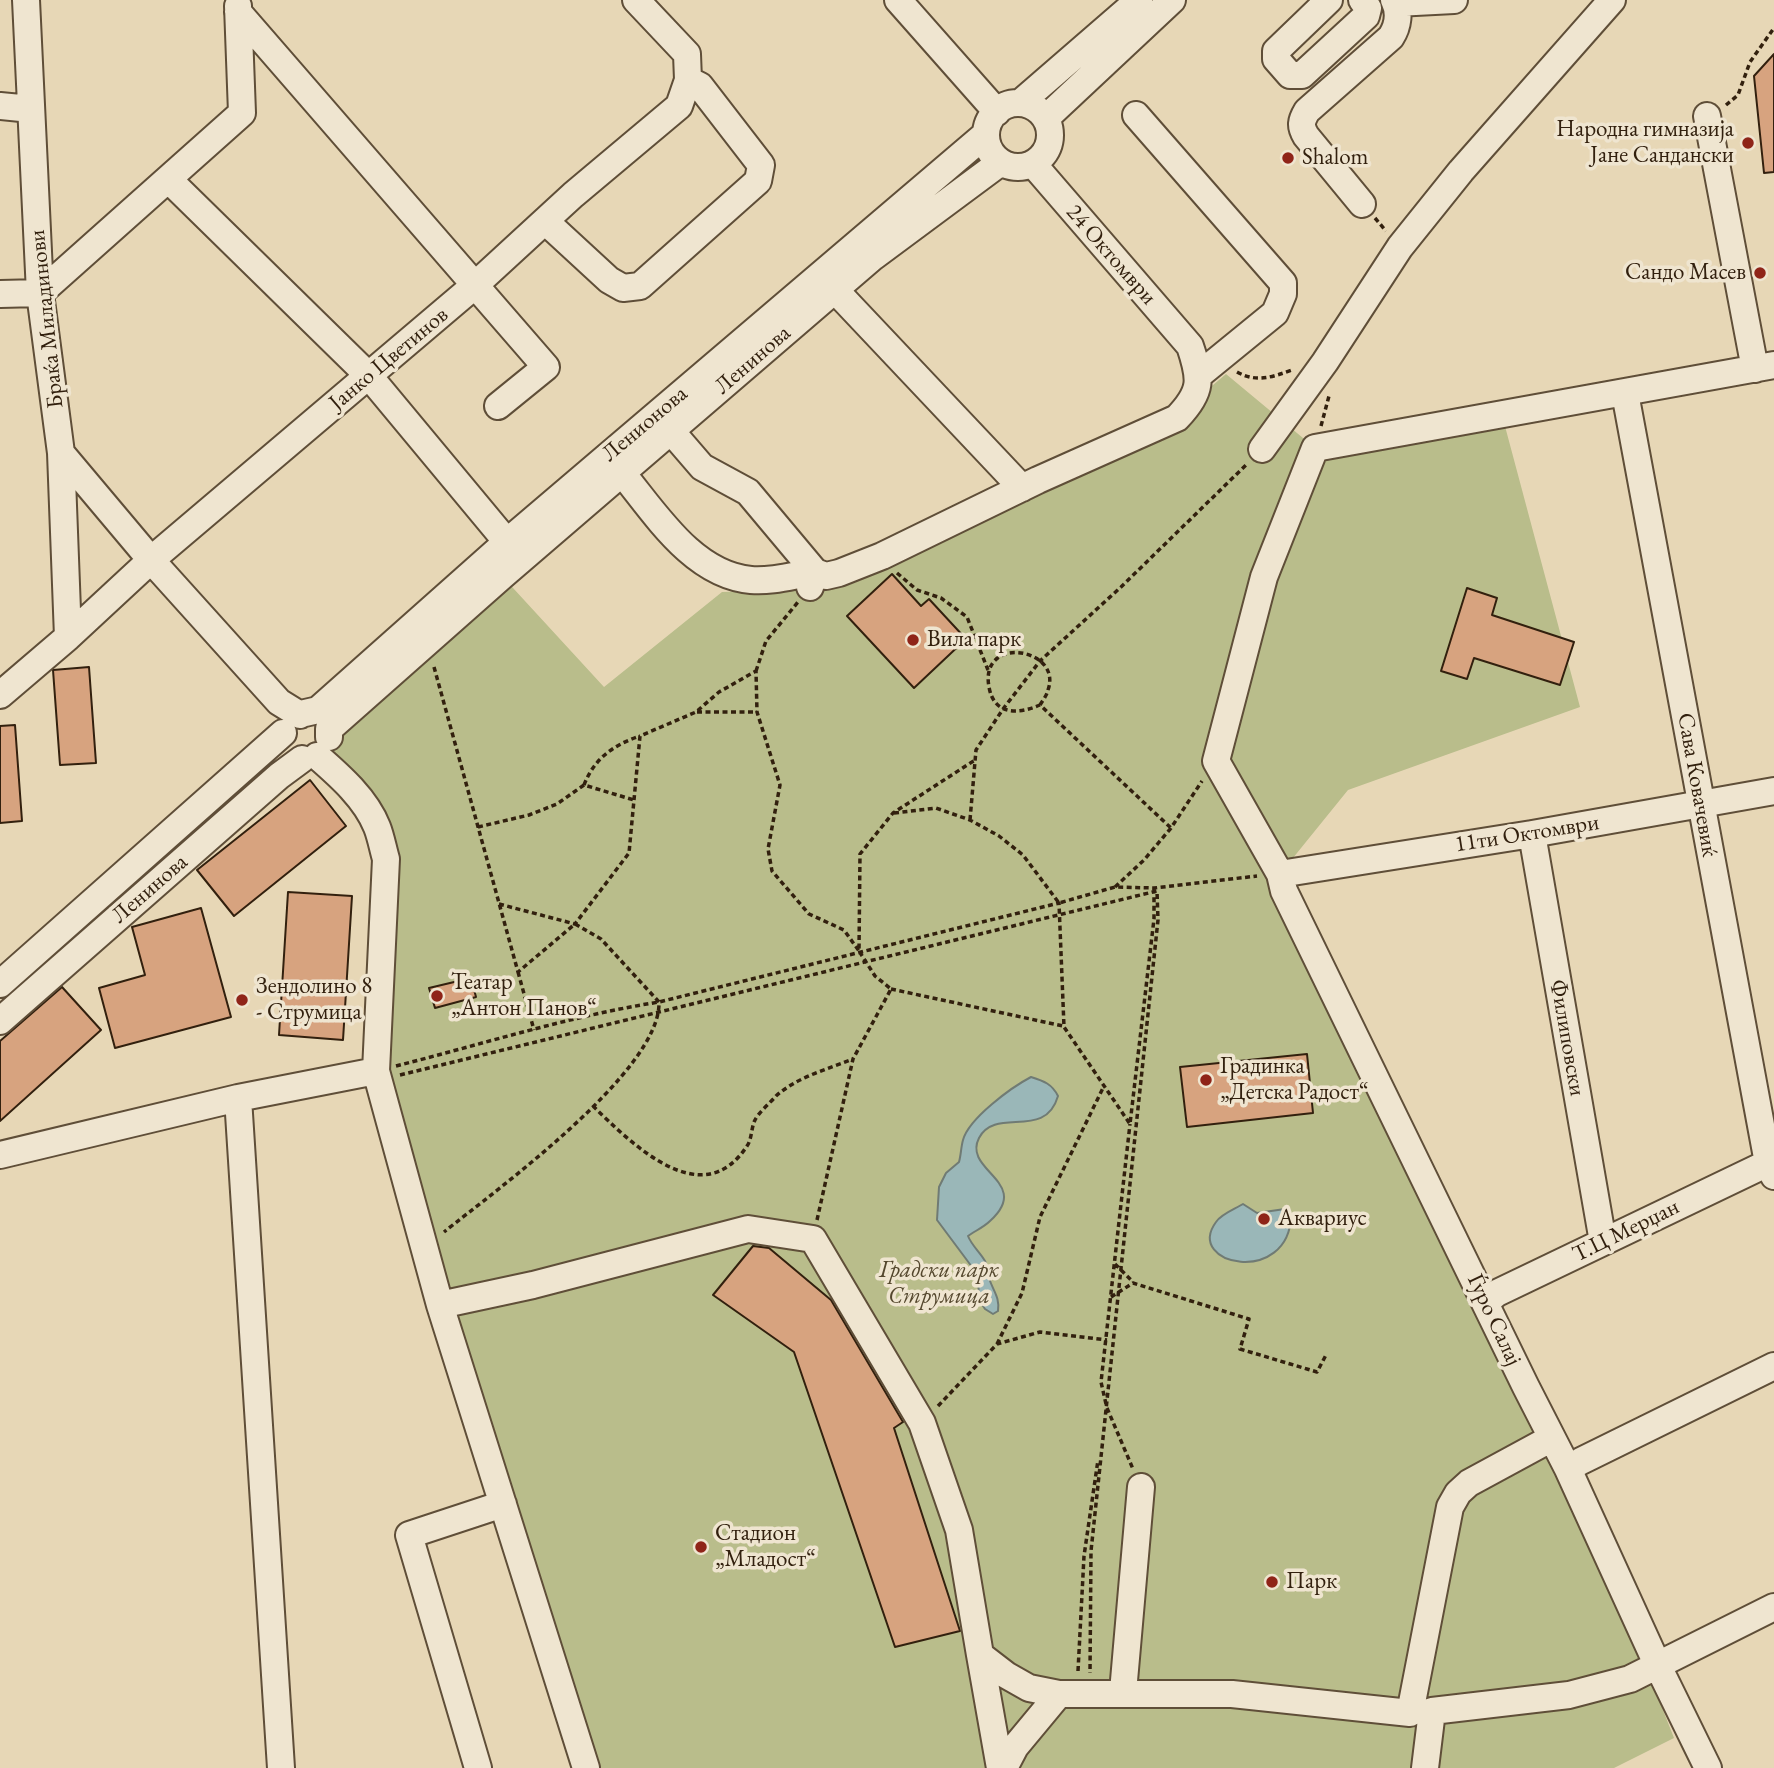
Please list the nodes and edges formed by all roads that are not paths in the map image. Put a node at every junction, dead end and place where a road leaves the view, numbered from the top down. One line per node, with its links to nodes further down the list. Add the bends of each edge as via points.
1 (26, 0): 14 (street, Браќа Миладинови)
2 (636, 0): 12 (street, via 687,54)
3 (898, 0): 16 (street)
4 (1139, 0): 16 (street, Ленионова)
5 (1172, 0): 18 (street)
6 (1329, 0): 7 (street, via 1276,51 1276,59 1290,75 1302,75 1366,16 1368,8)
7 (1362, 0)
8 (1454, 0): 10 (street)
9 (1612, 0): 34 (street, via 1400,247)
10 (1395, 1): 22 (street, via 1398,15 1391,37 1302,119 1306,136)
11 (238, 6): 21 (street, via 242,113); 24 (street)
12 (688, 80): 23 (street, Јанко Цветинов, via 679,106); 23 (street, via 700,86 761,165 753,186 640,286 623,288 609,280)
13 (0, 106): 14 (street)
14 (31, 109): 26 (street, Браќа Миладинови)
15 (1136, 115): 29 (street, via 1283,283 1275,313)
16 (1001, 116): 18 (street, via 1030,105); 19 (street, via 988,145); 38 (street, Ленионова)
17 (1707, 116): 28 (street)
18 (1046, 118): 20 (street, via 1048,148)
19 (1001, 162): 20 (street, via 1022,167); 25 (street, Ленинова)
20 (1033, 164): 29 (street, 24 Октомври, via 1190,346)
21 (168, 178): 26 (street); 30 (street)
22 (1362, 204)
23 (545, 222): 24 (street, Јанко Цветинов)
24 (474, 286): 30 (street, Јанко Цветинов); 32 (street, via 546,367)
25 (835, 290): 33 (street, Ленинова); 37 (street)
26 (40, 293): 27 (street); 35 (street, Браќа Миладинови)
27 (0, 294)
28 (1764, 367): 31 (street)
29 (1199, 375): 37 (street, via 1193,402 1177,418)
30 (369, 376): 38 (street); 39 (street, Јанко Цветинов)
31 (1625, 393): 46 (street, Сава Ковачевиќ); 48 (street, Ѓуро Салај, via 1315,448 1264,577 1216,761)
32 (498, 406)
33 (671, 431): 36 (street, Ленинова); 40 (street, via 702,467 748,492)
34 (1262, 449)
35 (61, 453): 39 (street); 41 (street, Браќа Миладинови)
36 (622, 473): 40 (street, via 673,538 713,568 748,580); 44 (street, Ленинова, via 329,729)
37 (1022, 488): 40 (street, via 882,555)
38 (507, 542): 43 (street, Ленионова, via 318,710)
39 (151, 560): 41 (street, Јанко Цветинов); 43 (street)
40 (812, 580)
41 (68, 637): 42 (street, Јанко Цветинов)
42 (0, 695)
43 (290, 718): 44 (street, via 322,720); 44 (street, via 286,748 291,753); 49 (street, Ленинова)
44 (319, 749): 50 (street, Ленинова, via 279,776); 51 (street, via 361,800 376,826 386,859)
45 (1774, 791): 46 (street, 11ти Октомври)
46 (1700, 805): 47 (street, 11ти Октомври); 54 (street, Сава Ковачевиќ)
47 (1532, 834): 48 (street, 11ти Октомври); 55 (street, Филиповски)
48 (1280, 874): 56 (street, Ѓуро Салај, via 1284,891)
49 (0, 984)
50 (0, 1021)
51 (388, 1073): 52 (street); 57 (street, via 423,1248)
52 (238, 1098): 53 (street); 69 (street)
53 (0, 1155)
54 (1772, 1167): 55 (street, Т.Ц Мерџан)
55 (1603, 1242): 56 (street, Т.Ц Мерџан)
56 (1486, 1302): 59 (street, Ѓуро Салај)
57 (440, 1305): 62 (street); 64 (street, via 533,1286 748,1229 813,1239 922,1423 959,1530)
58 (1774, 1366): 60 (street)
59 (1552, 1438): 60 (street, Ѓуро Салај); 68 (street, via 1469,1483 1450,1507)
60 (1568, 1469): 65 (street, Ѓуро Салај)
61 (1141, 1487): 67 (street)
62 (503, 1504): 70 (street, via 409,1535); 71 (street)
63 (1774, 1607): 65 (street)
64 (980, 1655): 66 (street, via 1029,1688); 72 (street)
65 (1657, 1664): 68 (street, via 1630,1679 1569,1695); 74 (street, Ѓуро Салај)
66 (1075, 1688): 67 (street); 72 (street)
67 (1123, 1692): 68 (street, via 1232,1694)
68 (1421, 1712): 73 (street)
69 (281, 1768)
70 (478, 1768)
71 (586, 1768)
72 (1002, 1768)
73 (1425, 1768)
74 (1707, 1768)

